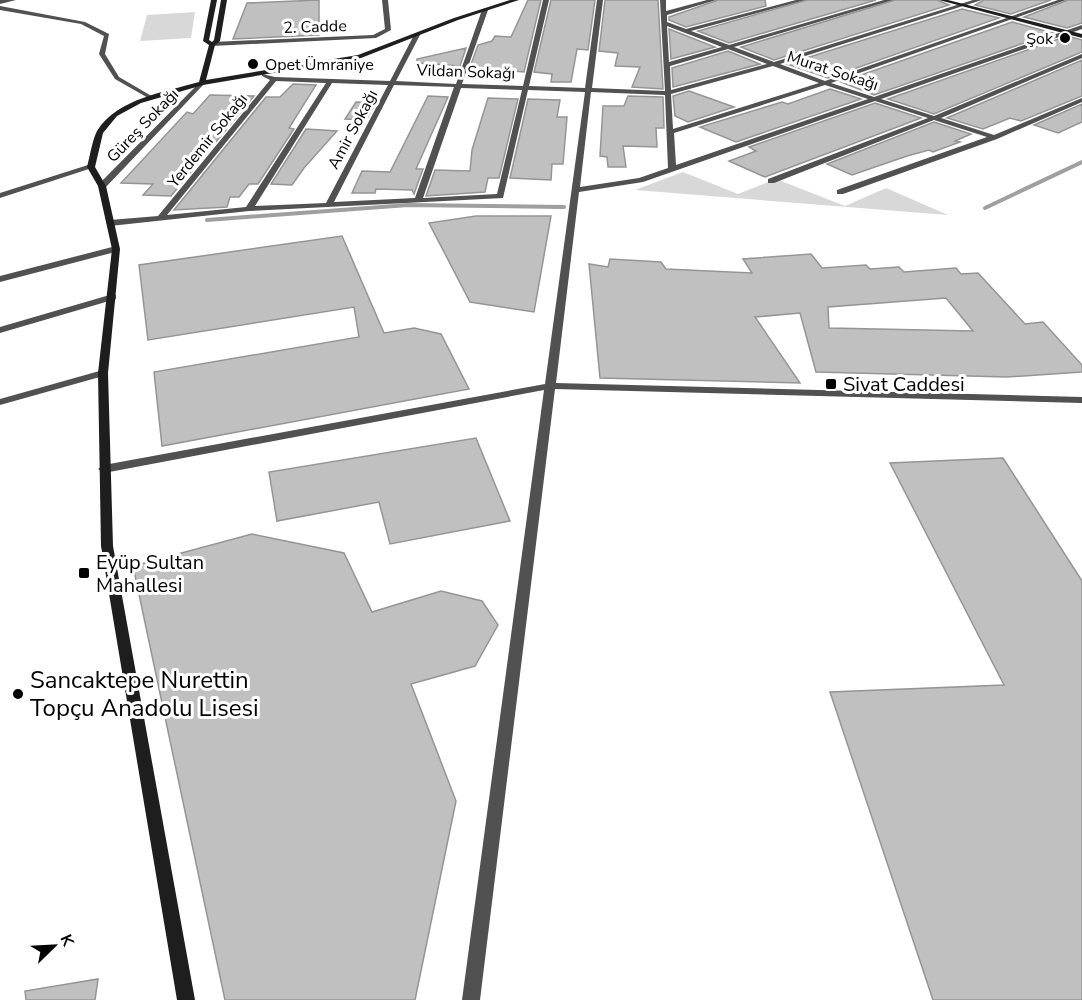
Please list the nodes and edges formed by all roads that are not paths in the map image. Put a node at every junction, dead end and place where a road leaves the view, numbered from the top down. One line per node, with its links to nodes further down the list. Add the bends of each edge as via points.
1 (13, 0): 15 (street)
2 (214, 0): 27 (street, via 206,41)
3 (224, 0): 27 (street, via 217,41)
4 (385, 0): 27 (street, 2. Cadde, via 388,30 374,37)
5 (516, 0): 18 (street)
6 (546, 0): 39 (street)
7 (600, 0): 40 (street)
8 (663, 0): 19 (street)
9 (713, 0): 19 (street)
10 (802, 0): 23 (street)
11 (890, 0): 28 (street)
12 (942, 0): 16 (street)
13 (979, 0): 16 (street, Vildan Sokağı)
14 (1063, 0): 20 (street)
15 (0, 2)
16 (963, 5): 20 (street); 30 (street, Vildan Sokağı)
17 (0, 9): 42 (street, via 83,23 107,35 102,54 117,78)
18 (485, 10): 25 (street); 38 (street)
19 (663, 14): 21 (street)
20 (1015, 19): 24 (street); 36 (street)
21 (664, 23): 23 (street, Murat Sokağı); 31 (street)
22 (1082, 27): 24 (street)
23 (684, 32): 28 (street, Murat Sokağı)
24 (1068, 32): 26 (street); 43 (street)
25 (417, 36): 32 (street, via 359,57); 35 (street, Amir Sokağı)
26 (1082, 36)
27 (212, 44): 37 (street)
28 (728, 47): 30 (street, Murat Sokağı); 31 (street)
29 (1082, 56): 45 (street)
30 (773, 64): 36 (street, Murat Sokağı); 41 (street, Vildan Sokağı)
31 (666, 65): 41 (street)
32 (264, 75): 33 (street, Vildan Sokağı); 37 (street)
33 (274, 79): 34 (street, Vildan Sokağı); 58 (street, Yerdemir Sokağı)
34 (331, 80): 35 (street, Vildan Sokağı); 57 (street)
35 (393, 82): 38 (street, Vildan Sokağı); 56 (street, Amir Sokağı)
36 (825, 82): 43 (street, Murat Sokağı); 46 (street)
37 (202, 83): 42 (street); 51 (street, Güreş Sokağı)
38 (459, 84): 39 (street, Vildan Sokağı); 55 (street)
39 (525, 87): 40 (street, Vildan Sokağı); 55 (street, via 500,196)
40 (589, 89): 41 (street, Vildan Sokağı); 52 (street)
41 (668, 93): 46 (street)
42 (152, 98): 48 (street, via 115,115 100,133)
43 (876, 98): 45 (street, Murat Sokağı); 49 (street)
44 (1082, 100): 47 (street)
45 (934, 118): 47 (street, Murat Sokağı); 50 (street)
46 (670, 132): 49 (street)
47 (994, 137): 53 (street)
48 (91, 167): 51 (street); 54 (street)
49 (672, 169): 52 (street, via 640,180)
50 (771, 181)
51 (102, 186): 59 (street)
52 (576, 190): 65 (street)
53 (840, 192)
54 (0, 196)
55 (418, 201): 56 (street)
56 (329, 204): 57 (street)
57 (249, 209): 58 (street)
58 (161, 218): 59 (street)
59 (110, 223): 60 (street)
60 (116, 249): 61 (street); 62 (street)
61 (0, 279)
62 (113, 297): 63 (street); 64 (street)
63 (0, 330)
64 (103, 373): 67 (street); 68 (street)
65 (550, 386): 66 (street); 68 (street); 70 (street)
66 (1082, 400)
67 (0, 402)
68 (104, 469): 69 (street, via 114,598)
69 (186, 1000)
70 (471, 1000)

